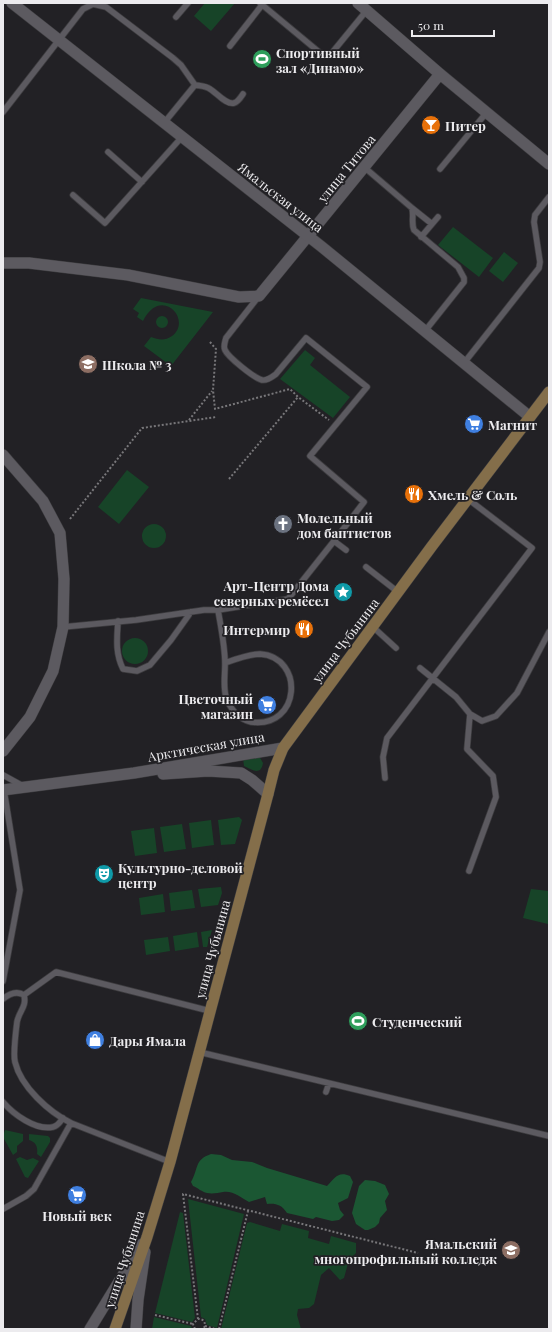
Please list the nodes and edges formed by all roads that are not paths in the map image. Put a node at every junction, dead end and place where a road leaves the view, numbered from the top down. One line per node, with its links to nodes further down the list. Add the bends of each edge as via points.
1 (188, 3): 5 (lane)
2 (16, 4): 6 (street, Ямальская улица)
3 (261, 4): 4 (lane, via 319,52 325,54 331,54); 7 (lane)
4 (363, 7): 8 (street)
5 (176, 17)
6 (58, 40): 9 (lane, via 83,10 93,4 102,5 173,58); 11 (lane); 13 (street, Ямальская улица)
7 (230, 46)
8 (440, 74): 12 (street); 17 (street, улица Титова)
9 (195, 85): 10 (lane, via 209,88 233,104); 13 (lane)
10 (243, 94)
11 (3, 112)
12 (487, 112): 16 (street); 18 (lane)
13 (164, 124): 14 (street, Ямальская улица)
14 (181, 138): 19 (lane); 25 (street, Ямальская улица)
15 (108, 152): 19 (lane)
16 (549, 164)
17 (364, 167): 22 (lane); 25 (street, улица Титова)
18 (440, 169)
19 (142, 182): 20 (lane, via 105,223)
20 (73, 195)
21 (549, 197): 30 (lane, via 535,215 534,222 539,268)
22 (412, 208): 24 (lane); 26 (lane, via 412,225)
23 (438, 217): 24 (lane)
24 (432, 224): 26 (lane)
25 (308, 236): 28 (street, улица Титова); 29 (street, Ямальская улица)
26 (422, 237): 29 (lane, via 458,267 464,278 464,282)
27 (3, 263): 28 (street, via 29,263 128,275 239,297)
28 (259, 296): 35 (lane, via 226,338 225,351 231,357 255,377 263,380 276,374 306,338 367,387 310,456 364,502)
29 (425, 331): 30 (street, Ямальская улица)
30 (464, 363): 32 (street, Ямальская улица)
31 (549, 392): 32 (main road, улица Чубынина)
32 (530, 417): 34 (main road, улица Чубынина)
33 (3, 455): 42 (street, via 43,501 60,533 64,579)
34 (468, 499): 38 (main road, улица Чубынина); 48 (lane, via 532,548)
35 (334, 541): 36 (lane); 39 (lane, via 288,599)
36 (346, 550)
37 (366, 567): 38 (lane)
38 (398, 592): 43 (main road, улица Чубынина)
39 (218, 610): 40 (lane); 46 (lane)
40 (191, 612): 41 (lane); 41 (lane, via 150,665 137,671 123,669 120,662 117,650)
41 (118, 621): 42 (lane)
42 (64, 627): 51 (street, via 53,671 30,717)
43 (372, 627): 45 (lane); 50 (main road, улица Чубынина)
44 (549, 632): 49 (lane, via 517,693 496,716 482,720)
45 (396, 648)
46 (225, 663): 46 (lane, via 226,698 239,716 248,722 261,723 280,715 292,694 290,676 283,665 276,659 260,654)
47 (420, 668): 48 (lane)
48 (432, 679): 49 (lane, via 456,697); 54 (lane, via 387,738 383,757)
49 (470, 714): 58 (lane, via 467,749 493,776 496,797)
50 (284, 748): 52 (street, Арктическая улица); 57 (main road, улица Чубынина, via 274,770)
51 (3, 751)
52 (134, 773): 55 (street, Арктическая улица); 57 (street, Арктическая улица, via 241,773)
53 (3, 775): 55 (lane)
54 (385, 778)
55 (23, 786): 56 (street, Арктическая улица)
56 (3, 789): 59 (lane, via 20,890)
57 (268, 794): 62 (main road, улица Чубынина)
58 (469, 871)
59 (3, 981)
60 (24, 996): 61 (lane, via 17,993); 62 (lane, via 56,972); 67 (lane, via 25,1005 17,1024 15,1061 24,1083)
61 (3, 999)
62 (210, 1011): 63 (main road, улица Чубынина)
63 (199, 1052): 64 (lane); 70 (main road, улица Чубынина)
64 (329, 1083): 65 (lane); 69 (lane)
65 (326, 1092)
66 (3, 1102): 67 (lane, via 23,1120 43,1126 53,1127)
67 (62, 1118): 68 (lane)
68 (71, 1122): 70 (lane); 71 (lane, via 34,1189)
69 (549, 1136)
70 (170, 1162): 72 (main road, улица Чубынина)
71 (3, 1209)
72 (147, 1237): 73 (street); 74 (main road, улица Чубынина); 75 (street)
73 (90, 1329)
74 (115, 1329)
75 (136, 1329)

